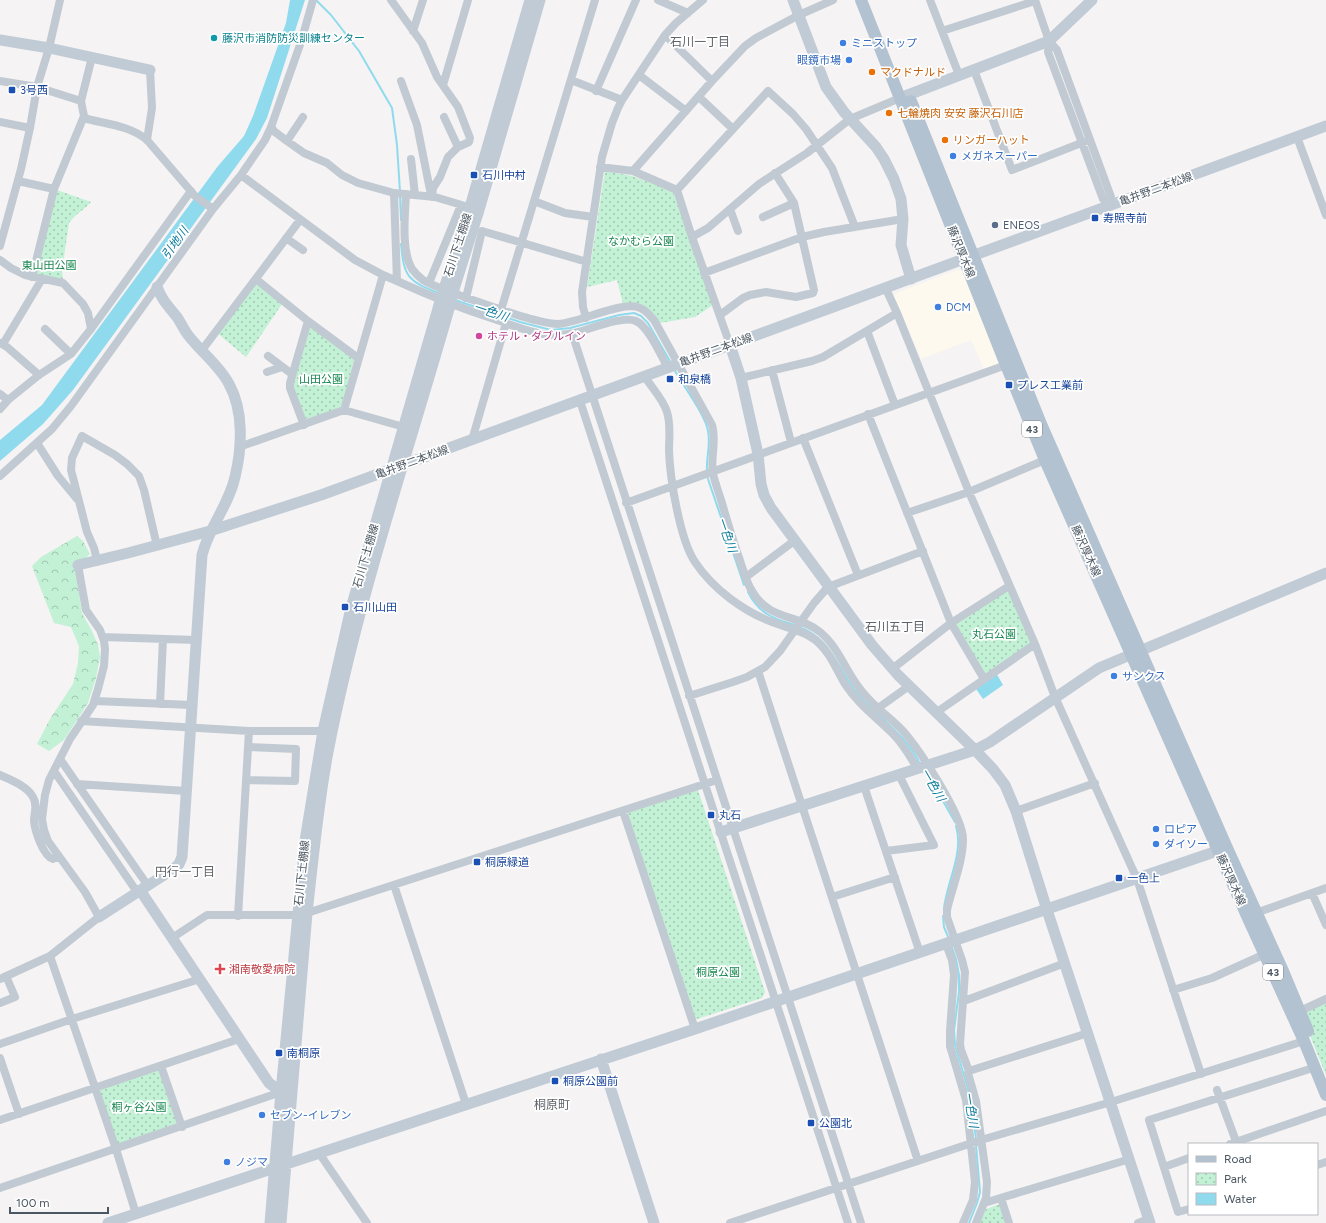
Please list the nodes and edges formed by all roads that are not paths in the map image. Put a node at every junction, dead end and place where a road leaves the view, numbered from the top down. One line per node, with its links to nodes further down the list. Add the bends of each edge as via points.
1 (60, 0): 26 (street)
2 (391, 0): 21 (street)
3 (423, 0): 21 (street)
4 (468, 0): 36 (street)
5 (530, 0): 75 (street, 石川下土棚線)
6 (540, 0): 75 (street, 石川下土棚線)
7 (595, 0): 32 (street)
8 (636, 0): 38 (street)
9 (658, 0): 19 (street)
10 (703, 0): 19 (street)
11 (793, 0): 20 (street)
12 (833, 0): 20 (street)
13 (862, 0): 39 (main road, 藤沢厚木線 / 43)
14 (870, 0): 39 (main road, 藤沢厚木線 / 43)
15 (930, 0): 22 (street)
16 (313, 1): 50 (street, via 304,35)
17 (1035, 1): 22 (street); 25 (street)
18 (1089, 1): 25 (street)
19 (688, 13): 23 (street)
20 (799, 15): 35 (street, via 745,46); 47 (street, via 826,87)
21 (413, 31): 36 (street, via 422,43)
22 (942, 31): 31 (street)
23 (665, 35): 30 (street); 35 (street)
24 (0, 40): 26 (street)
25 (1049, 41): 29 (street); 56 (street, via 1048,52)
26 (49, 48): 27 (street); 37 (street)
27 (92, 57): 28 (street); 42 (street)
28 (150, 70): 54 (street, via 152,108)
29 (974, 70): 31 (street); 56 (street, via 1012,170)
30 (639, 75): 41 (street); 43 (street)
31 (959, 75): 39 (street)
32 (571, 80): 38 (street); 71 (street)
33 (0, 81): 37 (street)
34 (401, 81): 70 (street, via 417,124)
35 (712, 81): 40 (street)
36 (443, 85): 58 (street, via 458,107 470,138 469,142)
37 (37, 87): 42 (street); 51 (street)
38 (596, 91): 41 (street)
39 (904, 96): 47 (street); 91 (main road, 藤沢厚木線 / 43)
40 (699, 97): 43 (street); 52 (street)
41 (622, 100): 60 (street, via 612,123)
42 (81, 101): 44 (street)
43 (686, 111): 61 (street)
44 (84, 116): 54 (street, via 87,119 127,129); 65 (street)
45 (303, 116): 55 (street)
46 (444, 118): 58 (street)
47 (850, 119): 57 (street); 81 (street, via 884,159 898,188)
48 (0, 122): 51 (street)
49 (1326, 126): 53 (street, 亀井野二本松線)
50 (271, 127): 55 (street); 63 (street, via 258,152)
51 (30, 128): 64 (street)
52 (733, 129): 57 (street, via 768,91 793,114); 66 (street)
53 (1297, 137): 73 (street, 亀井野二本松線); 77 (street)
54 (147, 140): 67 (street)
55 (287, 141): 68 (street, via 358,183)
56 (1086, 141): 73 (street, via 1103,199)
57 (816, 145): 62 (street); 83 (street, via 832,168)
58 (458, 147): 70 (street, via 448,157 433,188)
59 (411, 159): 69 (street)
60 (600, 167): 61 (street); 78 (street)
61 (633, 171): 66 (street)
62 (775, 173): 72 (street); 76 (street)
63 (241, 175): 74 (street); 82 (street)
64 (18, 181): 65 (street); 80 (street)
65 (54, 189): 96 (street)
66 (677, 190): 85 (street)
67 (193, 193): 74 (street); 113 (street)
68 (400, 194): 69 (street); 100 (street); 101 (street, via 408,260 417,275)
69 (415, 195): 70 (street)
70 (432, 198): 75 (street)
71 (534, 201): 78 (street, via 565,213); 88 (street)
72 (794, 203): 79 (street); 86 (street)
73 (1110, 206): 91 (street, 亀井野二本松線)
74 (211, 207): 102 (street)
75 (470, 207): 101 (street); 105 (street, 石川下土棚線, bridge)
76 (730, 209): 84 (street); 85 (street, via 708,228)
77 (1326, 216)
78 (593, 217): 93 (street)
79 (763, 217)
80 (3, 219): 89 (street)
81 (903, 219): 83 (street); 99 (street, via 901,245)
82 (300, 220): 87 (street); 95 (street, via 355,260)
83 (855, 227): 86 (street)
84 (738, 231)
85 (692, 237): 94 (street)
86 (802, 237): 94 (street); 108 (street, via 813,293 796,297 766,292 750,295)
87 (286, 238): 90 (street); 98 (street)
88 (521, 243): 93 (street); 104 (street, via 482,231); 106 (street)
89 (0, 246)
90 (303, 250)
91 (969, 257): 99 (street, 亀井野二本松線); 122 (main road, 藤沢厚木線 / 43); 176 (main road, 藤沢厚木線 / 43)
92 (0, 260): 96 (street)
93 (586, 262): 109 (street, via 582,292)
94 (704, 273): 108 (street)
95 (383, 275): 100 (street); 121 (street)
96 (32, 277): 97 (street)
97 (42, 279): 113 (street, via 63,283 73,292 88,314); 116 (street)
98 (256, 279): 110 (street); 118 (street)
99 (911, 279): 103 (street, 亀井野二本松線)
100 (397, 281): 111 (street)
101 (429, 283): 104 (street)
102 (157, 287): 118 (street, via 162,300 188,336); 145 (street, via 71,406)
103 (886, 288): 107 (street); 117 (street, 亀井野二本松線)
104 (466, 298): 106 (street)
105 (444, 307): 141 (street, 石川下土棚線); 149 (street, 石川下土棚線)
106 (501, 310): 109 (street, via 557,324)
107 (897, 313): 114 (street); 131 (street)
108 (720, 315): 117 (street)
109 (586, 318): 123 (street, via 625,307 641,308 654,320)
110 (308, 321): 121 (street); 127 (street)
111 (506, 323): 115 (street, via 548,335); 143 (street)
112 (45, 329): 119 (street)
113 (91, 329): 119 (street)
114 (867, 331): 125 (street, via 822,357); 136 (street)
115 (572, 333): 123 (street, via 624,319 636,321 642,324); 133 (street)
116 (2, 344): 128 (street)
117 (730, 345): 123 (street, 亀井野二本松線); 130 (street)
118 (202, 350): 146 (street, via 233,391 240,421)
119 (71, 354): 128 (street)
120 (268, 356): 124 (street)
121 (358, 358): 138 (street)
122 (1006, 365): 131 (street); 148 (main road, 藤沢厚木線 / 43)
123 (673, 366): 129 (street, 亀井野二本松線); 151 (street, via 712,426 714,440)
124 (282, 367): 126 (street); 127 (street)
125 (772, 370): 130 (street); 144 (street)
126 (267, 372)
127 (292, 374): 140 (street, via 290,388)
128 (39, 375): 134 (street)
129 (645, 377): 133 (street, 亀井野二本松線); 153 (street, via 664,405 668,416)
130 (741, 378): 147 (street)
131 (929, 392): 136 (street); 154 (street)
132 (0, 394): 134 (street)
133 (592, 396): 135 (street, 亀井野二本松線); 156 (street)
134 (8, 400): 137 (street)
135 (580, 400): 143 (street, 亀井野二本松線); 204 (street)
136 (895, 404): 139 (street)
137 (0, 409)
138 (344, 410): 140 (street); 141 (street)
139 (868, 414): 142 (street); 157 (street)
140 (304, 425): 146 (street)
141 (404, 426): 150 (street, 石川下土棚線)
142 (803, 438): 144 (street); 165 (street)
143 (472, 440): 149 (street, 亀井野二本松線)
144 (791, 442): 147 (street)
145 (37, 443): 152 (street); 155 (street, via 58,476)
146 (239, 447): 158 (street, via 231,492)
147 (758, 454): 151 (street); 159 (street, via 764,495)
148 (1046, 460): 154 (street); 176 (main road, 藤沢厚木線 / 43)
149 (403, 465): 150 (street, 亀井野二本松線); 223 (street, 石川下土棚線, via 361,609 331,739 314,856)
150 (392, 469): 158 (street, 亀井野二本松線); 192 (street, 石川下土棚線, via 351,608)
151 (709, 473): 153 (street); 166 (street)
152 (0, 476)
153 (673, 486): 156 (street); 171 (street, via 686,546 702,572 723,593 746,609)
154 (969, 492): 157 (street); 167 (street)
155 (80, 502): 160 (street, via 71,464 82,436 115,455 139,476); 162 (street)
156 (626, 502): 181 (street)
157 (907, 513): 161 (street)
158 (210, 531): 160 (street, 亀井野二本松線); 174 (street, via 201,560)
159 (794, 541): 166 (street); 168 (street)
160 (156, 546): 162 (street, 亀井野二本松線)
161 (923, 551): 165 (street); 170 (street)
162 (97, 560): 163 (street, 亀井野二本松線)
163 (78, 565): 172 (street, via 86,610)
164 (1326, 573): 176 (street)
165 (858, 575): 168 (street)
166 (746, 577): 169 (street, via 751,591 767,608)
167 (1009, 586): 170 (street); 175 (street)
168 (828, 587): 169 (street); 177 (street)
169 (800, 622): 171 (street); 186 (street, via 829,640 856,685)
170 (952, 623): 177 (street); 179 (street)
171 (795, 630): 178 (street, via 770,662); 188 (street, via 821,645 851,692)
172 (103, 637): 173 (street); 183 (street, via 104,666)
173 (163, 639): 174 (street); 184 (street)
174 (196, 640): 185 (street)
175 (1036, 644): 179 (street); 182 (street)
176 (1136, 653): 182 (street, via 1100,668); 212 (main road, 藤沢厚木線 / 43)
177 (892, 669): 180 (street)
178 (758, 671): 181 (street); 207 (street)
179 (984, 679): 187 (street)
180 (909, 686): 186 (street); 187 (street)
181 (689, 696): 201 (street)
182 (1055, 697): 194 (street); 202 (street)
183 (95, 701): 184 (street); 189 (street)
184 (160, 704): 185 (street)
185 (192, 706): 190 (street)
186 (878, 708): 188 (street); 196 (street, via 911,741)
187 (937, 712): 194 (street)
188 (870, 713): 196 (street, via 894,734 909,755)
189 (81, 721): 190 (street); 195 (street)
190 (190, 728): 191 (street); 206 (street)
191 (249, 730): 192 (street); 193 (street)
192 (323, 730): 223 (street, 石川下土棚線, via 305,841)
193 (248, 747): 200 (street); 200 (street, via 296,749 295,782)
194 (975, 750): 196 (street); 209 (street, via 994,769)
195 (60, 759): 197 (street); 203 (street)
196 (922, 767): 198 (street); 229 (street, via 940,785 962,829 960,858 947,910)
197 (54, 771): 214 (street, via 44,795 42,819 48,841); 219 (street, via 135,889)
198 (899, 774): 205 (street); 213 (street, via 934,845)
199 (0, 775): 214 (street, via 24,788 33,797 36,806 34,822 38,838 48,857 53,859)
200 (246, 780): 225 (street)
201 (717, 780): 204 (street); 210 (street)
202 (1094, 783): 209 (street); 216 (street)
203 (78, 784): 206 (street); 219 (street, via 146,883)
204 (704, 784): 208 (street); 211 (street)
205 (864, 786): 207 (street); 213 (street)
206 (186, 790): 219 (street, via 184,843 179,864)
207 (802, 807): 210 (street); 221 (street)
208 (623, 811): 217 (street); 245 (street)
209 (1016, 811): 222 (street)
210 (732, 828): 211 (street); 238 (street)
211 (721, 832): 241 (street)
212 (1223, 850): 216 (street); 224 (main road, 藤沢厚木線 / 43)
213 (886, 851): 215 (street)
214 (59, 856): 226 (street, via 85,892)
215 (895, 877): 221 (street); 230 (street)
216 (1136, 879): 222 (street); 237 (street)
217 (394, 885): 223 (street); 262 (street)
218 (1326, 888): 220 (street)
219 (140, 890): 226 (street); 228 (street)
220 (1312, 893): 224 (street); 227 (street)
221 (832, 897): 234 (street)
222 (1047, 910): 229 (street); 233 (street)
223 (302, 914): 225 (street); 258 (street, 石川下土棚線); 274 (street, 石川下土棚線)
224 (1252, 914): 231 (main road, 藤沢厚木線 / 43); 243 (main road, 藤沢厚木線 / 43)
225 (238, 916): 228 (street, via 207,915)
226 (99, 918): 232 (street)
227 (1326, 925)
228 (172, 938): 236 (street)
229 (951, 943): 230 (street); 240 (street, via 965,972); 267 (street, via 954,975 950,1046)
230 (920, 953): 234 (street)
231 (1265, 954): 237 (street, via 1212,978); 248 (main road, 藤沢厚木線 / 43)
232 (50, 956): 235 (street); 244 (street)
233 (1065, 963): 240 (street); 246 (street)
234 (857, 974): 238 (street); 273 (street)
235 (3, 977): 242 (street, via 15,997)
236 (200, 979): 244 (street); 247 (street)
237 (1173, 990): 255 (street)
238 (788, 997): 241 (street); 277 (street)
239 (1326, 999): 243 (street)
240 (964, 1001): 254 (street, via 960,1044)
241 (776, 1002): 245 (street); 279 (street)
242 (0, 1003)
243 (1300, 1011): 256 (main road, 藤沢厚木線 / 43)
244 (72, 1019): 249 (street); 257 (street)
245 (695, 1029): 251 (street)
246 (1088, 1033): 254 (street); 261 (street)
247 (239, 1040): 252 (street); 258 (street, via 269,1083)
248 (1304, 1041): 253 (main road, 藤沢厚木線 / 43); 255 (street)
249 (0, 1044)
250 (0, 1058): 264 (street)
251 (600, 1059): 262 (street); 289 (street)
252 (161, 1066): 257 (street); 266 (street)
253 (1316, 1067): 259 (street); 260 (main road, 藤沢厚木線 / 43)
254 (969, 1071): 267 (street, via 976,1101)
255 (1201, 1074): 261 (street)
256 (1326, 1075)
257 (94, 1087): 264 (street); 269 (street)
258 (281, 1092): 266 (street); 276 (street, 石川下土棚線)
259 (1219, 1094): 268 (street); 275 (street, via 1149,1120)
260 (1326, 1095)
261 (1111, 1102): 267 (street); 272 (street)
262 (466, 1104): 270 (street)
263 (1326, 1111): 268 (street)
264 (19, 1114): 265 (street)
265 (0, 1120)
266 (182, 1126): 269 (street)
267 (976, 1142): 273 (street); 281 (street, via 987,1182); 293 (street, via 975,1189)
268 (1235, 1143)
269 (116, 1149): 278 (street); 283 (street)
270 (319, 1152): 274 (street); 288 (street)
271 (1188, 1158): 275 (street)
272 (1130, 1160): 280 (street); 284 (street)
273 (918, 1162): 277 (street)
274 (286, 1163): 276 (street); 287 (street, 石川下土棚線)
275 (1164, 1167): 282 (street, via 1178,1212)
276 (275, 1168): 283 (street); 286 (street, 石川下土棚線)
277 (848, 1184): 279 (street); 292 (street)
278 (0, 1188)
279 (836, 1188): 290 (street); 291 (street)
280 (1001, 1198): 281 (street); 295 (street)
281 (984, 1204): 294 (street)
282 (1188, 1209)
283 (137, 1218): 285 (street)
284 (1146, 1222)
285 (108, 1223)
286 (270, 1223)
287 (281, 1223)
288 (367, 1223)
289 (654, 1223)
290 (730, 1223)
291 (848, 1223)
292 (861, 1223)
293 (963, 1223)
294 (976, 1223)
295 (1009, 1223)

